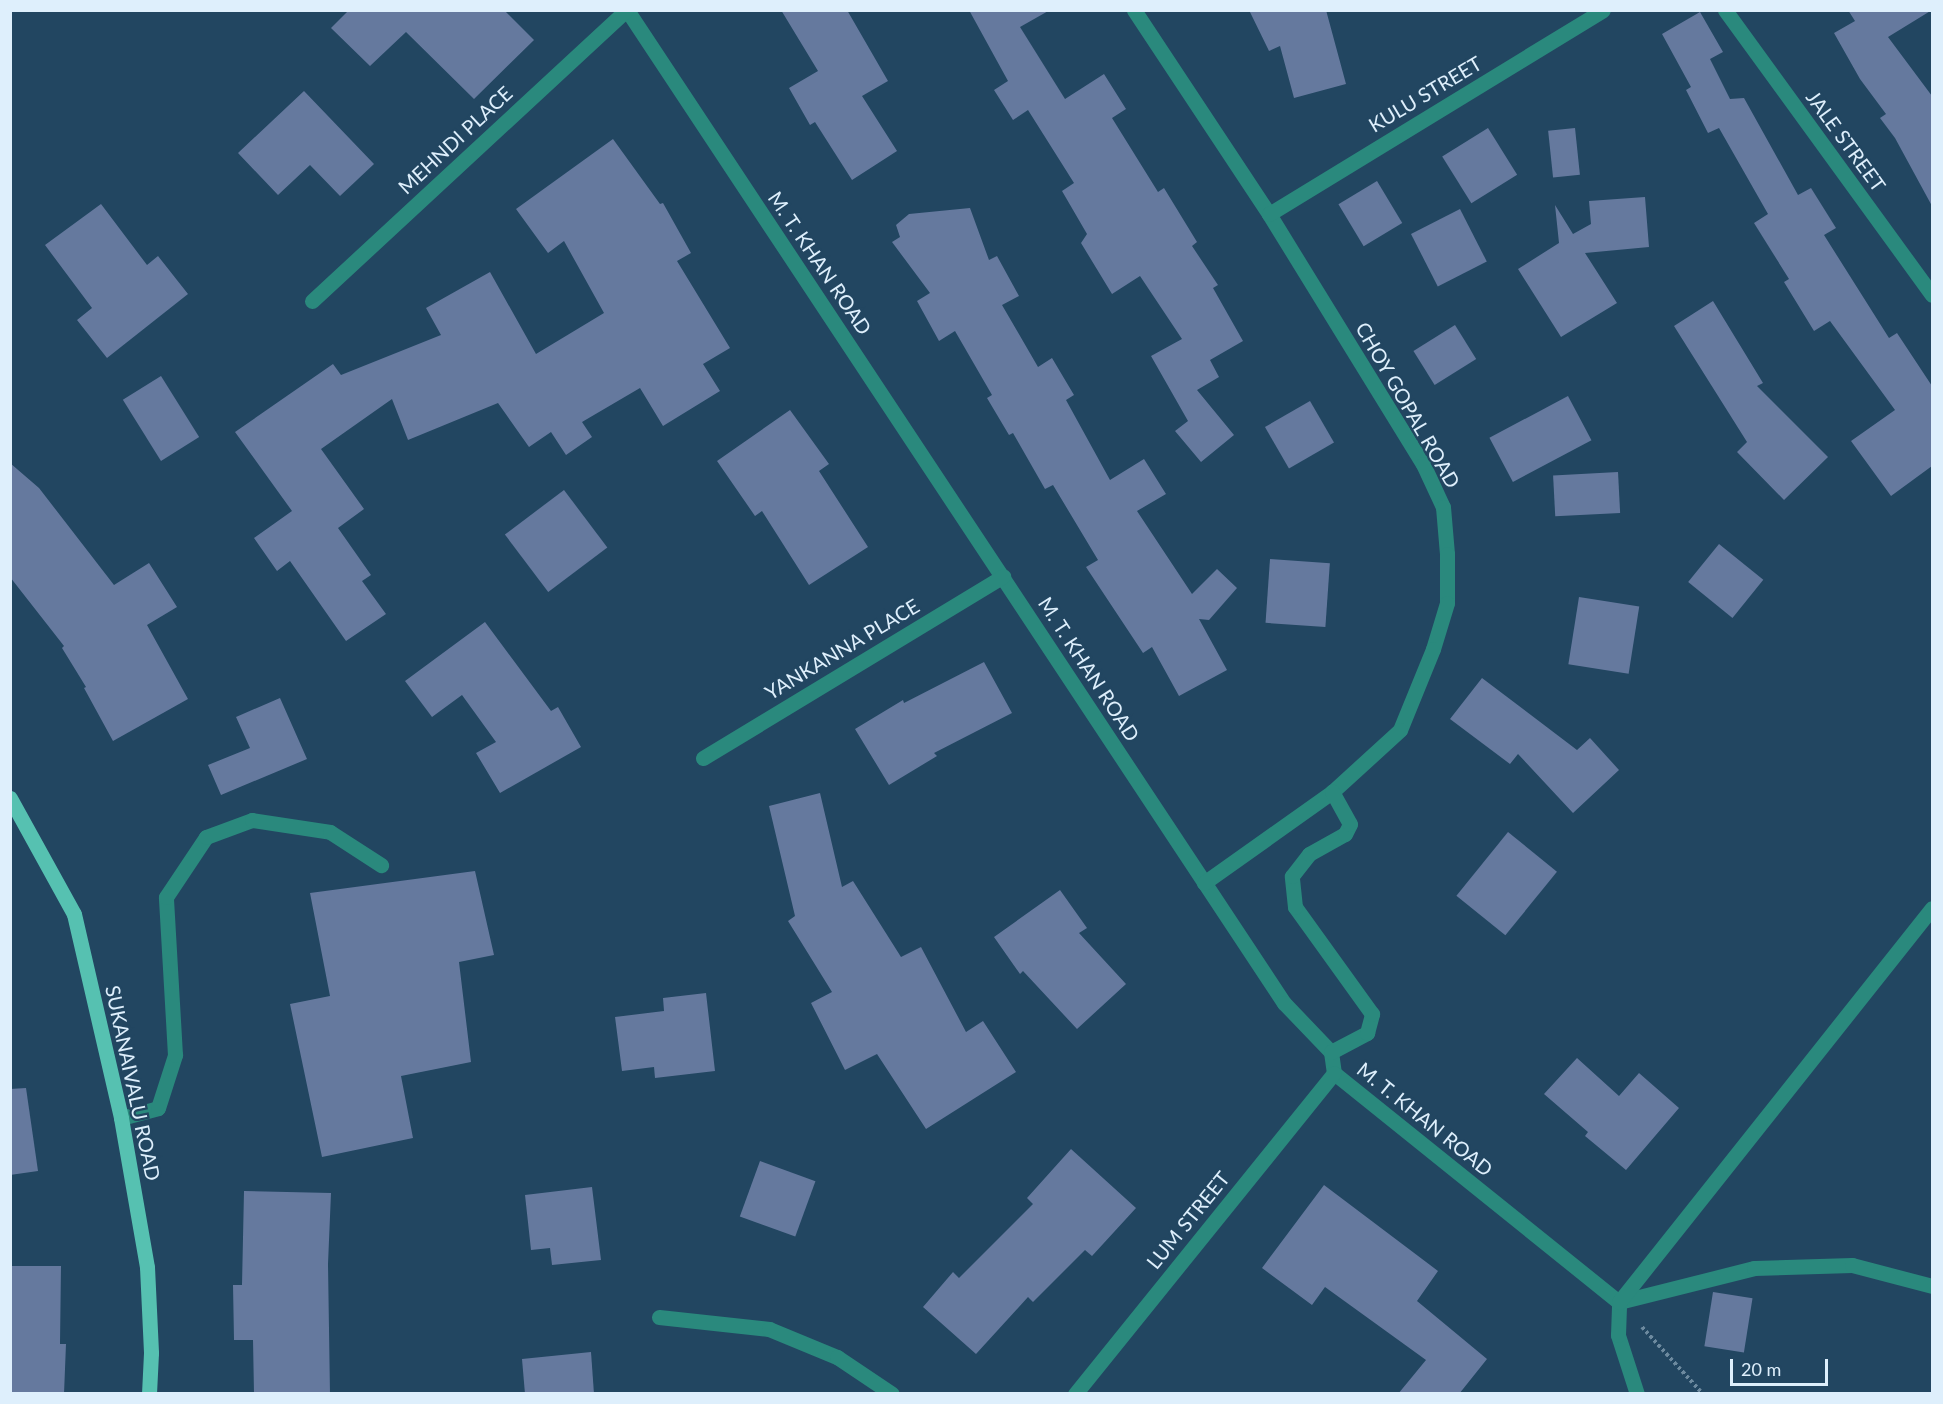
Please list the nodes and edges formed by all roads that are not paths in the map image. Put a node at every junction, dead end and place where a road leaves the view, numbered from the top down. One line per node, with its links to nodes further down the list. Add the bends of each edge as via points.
1 (627, 10): 7 (street, MEHNDI PLACE); 8 (street, M. T. KHAN ROAD)
2 (1134, 10): 5 (street, CHOY GOPAL ROAD)
3 (1602, 10): 5 (street, KULU STREET)
4 (1725, 10): 6 (street, JALE STREET)
5 (1269, 214): 10 (street, CHOY GOPAL ROAD, via 1423,464 1443,507 1447,603 1432,649 1400,730)
6 (1932, 295)
7 (312, 301)
8 (1003, 576): 9 (street, YANKANNA PLACE); 13 (street, M. T. KHAN ROAD)
9 (703, 758)
10 (1332, 792): 13 (street, CHOY GOPAL ROAD); 15 (street, via 1350,824 1345,834 1309,854 1292,876 1295,907 1372,1014 1367,1033)
11 (10, 798): 17 (main road, SUKANAIVALU ROAD, via 74,914)
12 (381, 865): 17 (street, via 330,832 252,820 206,837 166,897 175,1055 158,1108)
13 (1204, 883): 15 (street, M. T. KHAN ROAD, via 1284,1004)
14 (1932, 908): 19 (street)
15 (1331, 1052): 16 (street, M. T. KHAN ROAD)
16 (1334, 1073): 19 (street, M. T. KHAN ROAD); 23 (street, LUM STREET)
17 (121, 1118): 21 (main road, SUKANAIVALU ROAD, via 147,1267 151,1353)
18 (1932, 1286): 19 (street, via 1852,1265 1754,1268)
19 (1619, 1302): 24 (street, via 1618,1335)
20 (659, 1317): 22 (street, via 769,1329 837,1357)
21 (148, 1394)
22 (892, 1394)
23 (1075, 1394)
24 (1637, 1394)

